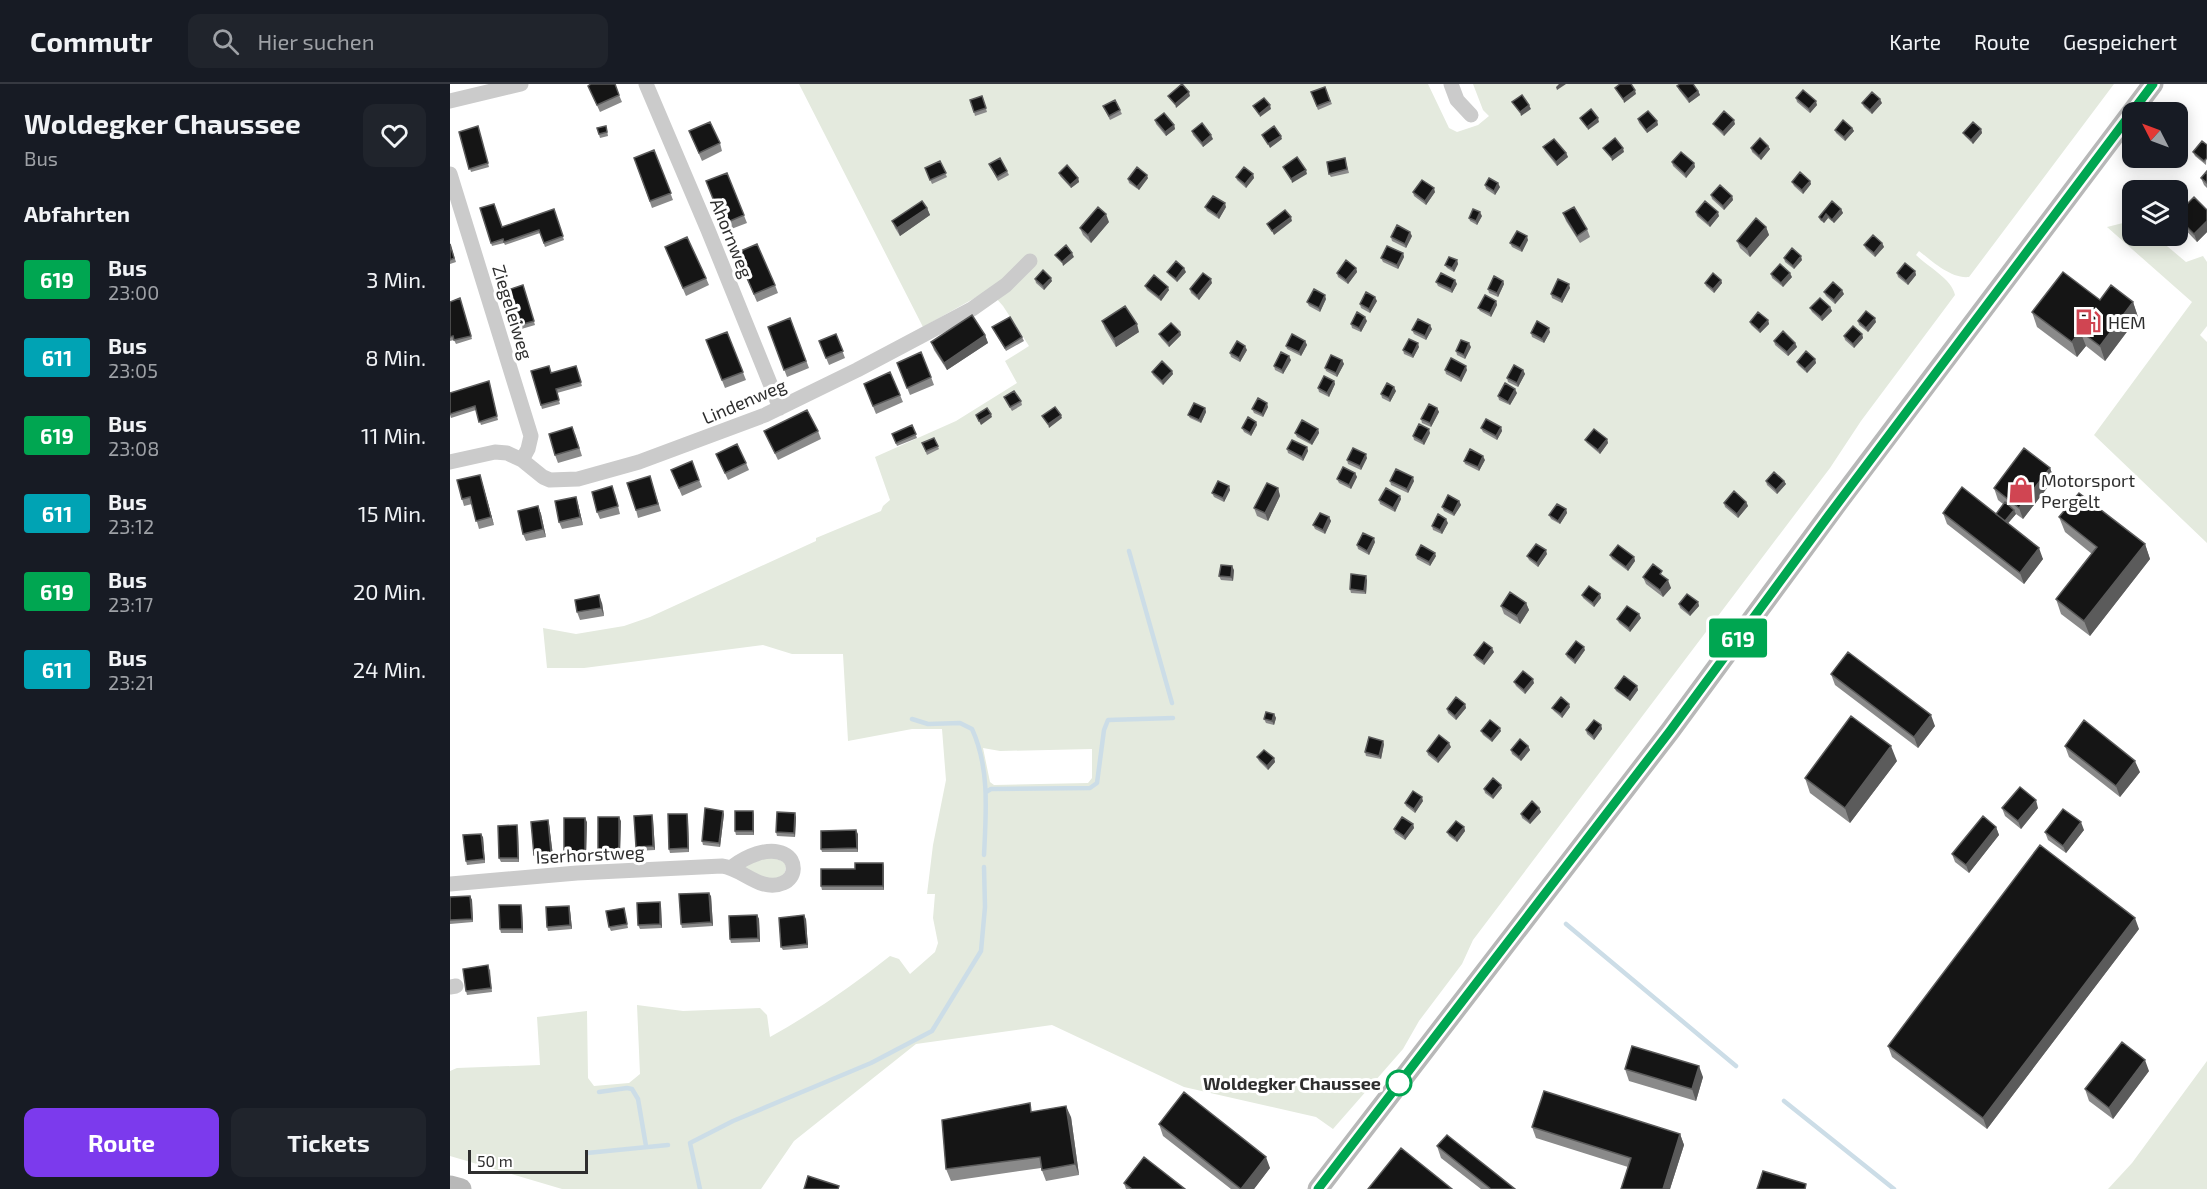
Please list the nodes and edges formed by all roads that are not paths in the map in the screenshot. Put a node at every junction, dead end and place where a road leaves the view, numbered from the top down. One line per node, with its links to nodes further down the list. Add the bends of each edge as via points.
1 (521, 84): 5 (street)
2 (646, 84): 9 (street, Ahornweg)
3 (1451, 84): 6 (street, via 1457,100)
4 (2153, 84): 16 (main road, via 1670,731)
5 (450, 101)
6 (1471, 115)
7 (450, 174): 10 (street, Ziegeleiweg, via 531,436)
8 (1030, 261): 9 (street, Lindenweg, via 1001,289 972,309)
9 (780, 408): 10 (street, Lindenweg, via 639,462 578,479 550,480)
10 (522, 460): 11 (street, Lindenweg, via 507,453 495,453)
11 (450, 462)
12 (732, 867): 13 (street, Iserhorstweg, via 577,873)
13 (450, 884)
14 (450, 1186): 15 (main road)
15 (461, 1189)
16 (1318, 1189)

